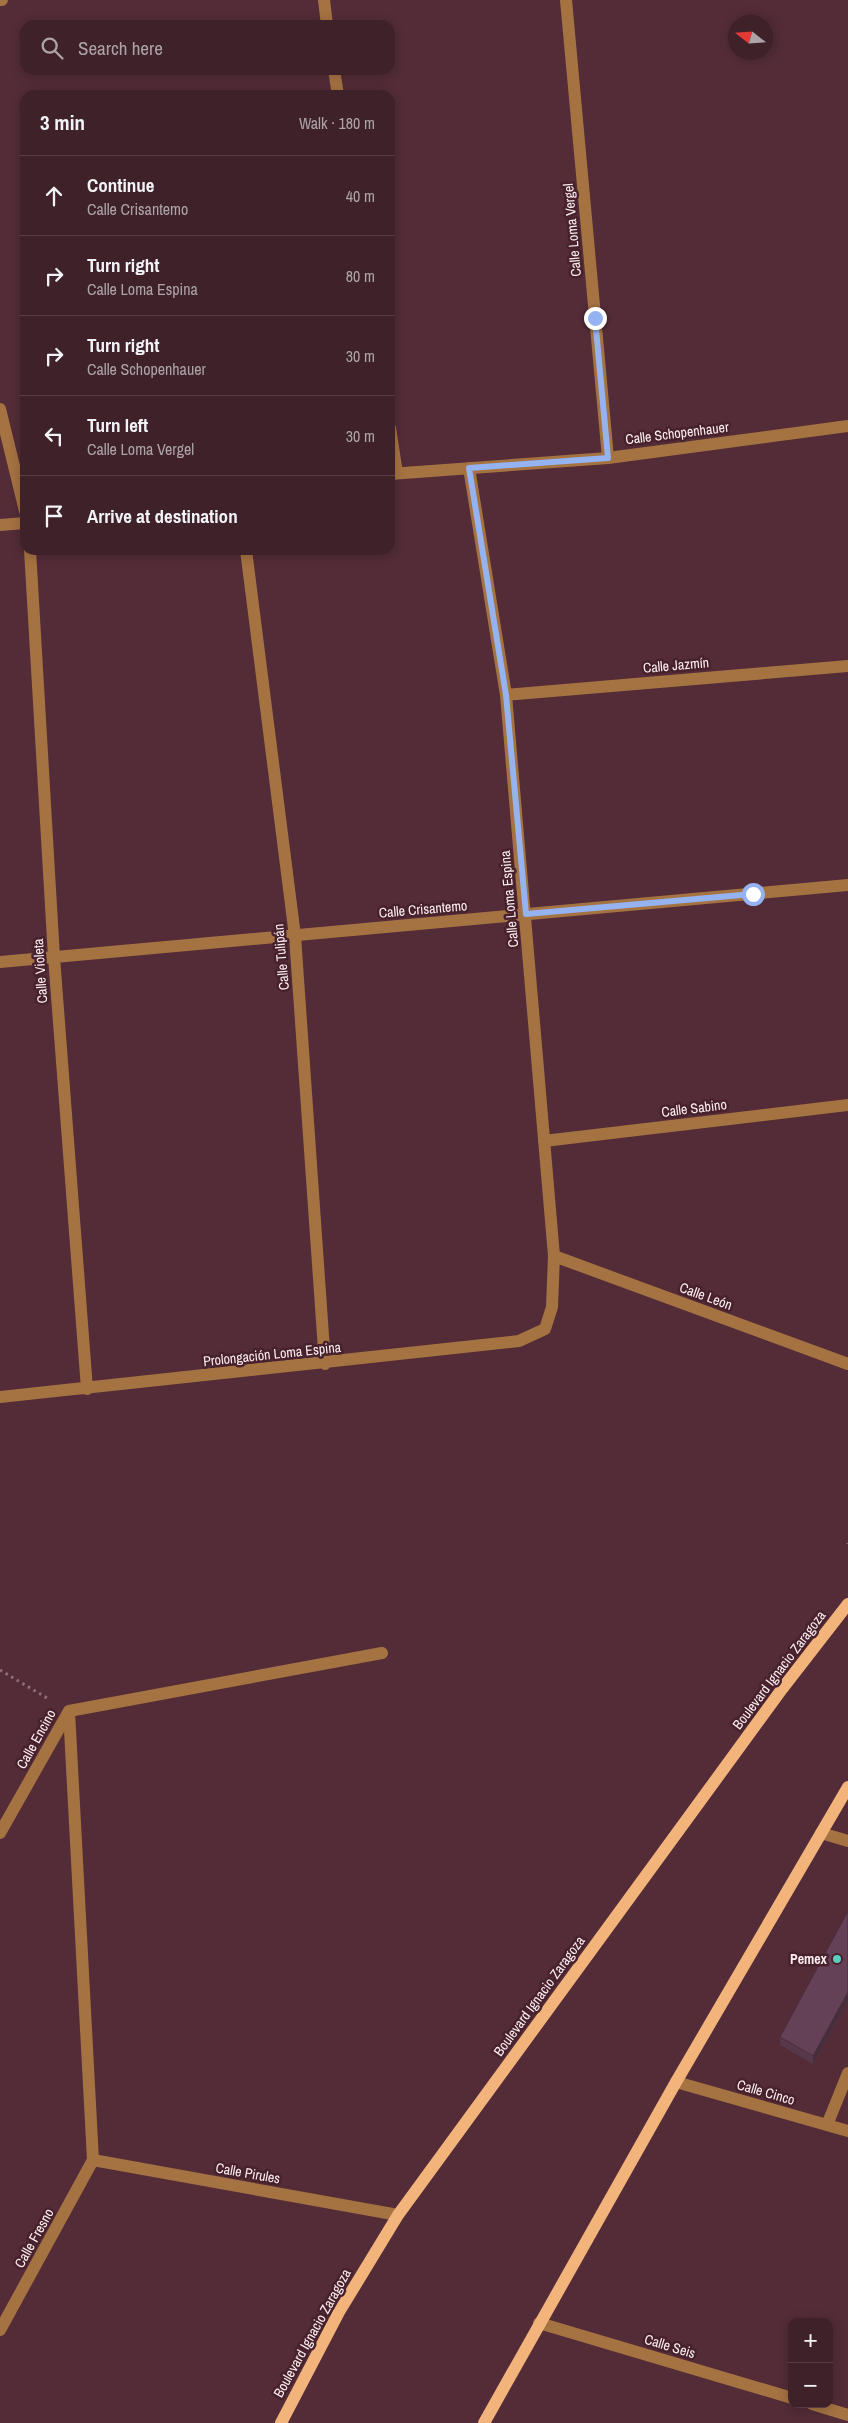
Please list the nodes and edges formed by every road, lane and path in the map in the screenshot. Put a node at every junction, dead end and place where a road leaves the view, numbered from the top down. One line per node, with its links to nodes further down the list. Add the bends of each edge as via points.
1 (324, 0): 3 (street)
2 (566, 0): 8 (street, Calle Loma Vergel)
3 (327, 20)
4 (335, 75): 5 (street)
5 (337, 90)
6 (0, 409): 11 (street)
7 (848, 426): 8 (street, Calle Schopenhauer)
8 (608, 458): 9 (street, Calle Schopenhauer)
9 (469, 468): 10 (street, Calle Schopenhauer); 17 (street, Calle Loma Espina)
10 (395, 473)
11 (20, 491)
12 (20, 523): 13 (street)
13 (0, 525)
14 (30, 555): 21 (street, Calle Violeta)
15 (247, 555): 20 (street, Calle Tulipán)
16 (848, 666): 17 (street, Calle Jazmín)
17 (506, 695): 19 (street, Calle Loma Espina)
18 (848, 885): 19 (street, Calle Crisantemo)
19 (526, 914): 20 (street, Calle Crisantemo); 24 (street, Calle Loma Espina)
20 (296, 936): 21 (street, Calle Crisantemo); 27 (street, Calle Tulipán)
21 (54, 957): 22 (street, Calle Crisantemo); 29 (street, Calle Violeta)
22 (0, 962)
23 (848, 1105): 24 (street, Calle Sabino)
24 (544, 1141): 25 (street, Calle Loma Espina)
25 (554, 1256): 26 (street, Calle Loma Espina, via 552,1307); 28 (street, Calle León)
26 (545, 1329): 27 (street, Prolongación Loma Espina, via 519,1341)
27 (325, 1364): 29 (street, Prolongación Loma Espina)
28 (848, 1364)
29 (87, 1389): 30 (street, Prolongación Loma Espina)
30 (0, 1397)
31 (848, 1604): 44 (main road, Boulevard Ignacio Zaragoza, via 782,1689)
32 (382, 1652): 34 (street)
33 (0, 1670): 34 (path)
34 (69, 1711): 36 (street, Calle Encino); 43 (street)
35 (848, 1787): 37 (main road)
36 (0, 1833)
37 (821, 1833): 38 (street); 40 (main road)
38 (848, 1841)
39 (848, 2073): 41 (street)
40 (676, 2082): 41 (street, Calle Cinco); 45 (main road)
41 (827, 2125): 42 (street, Calle Cinco)
42 (848, 2131)
43 (94, 2160): 44 (street, Calle Pirules); 46 (street, Calle Fresno)
44 (398, 2215): 50 (main road, Boulevard Ignacio Zaragoza, via 339,2312)
45 (539, 2323): 47 (street, Calle Seis); 51 (main road)
46 (0, 2330)
47 (788, 2397)
48 (825, 2408): 49 (street)
49 (848, 2415)
50 (281, 2423)
51 (484, 2423)

